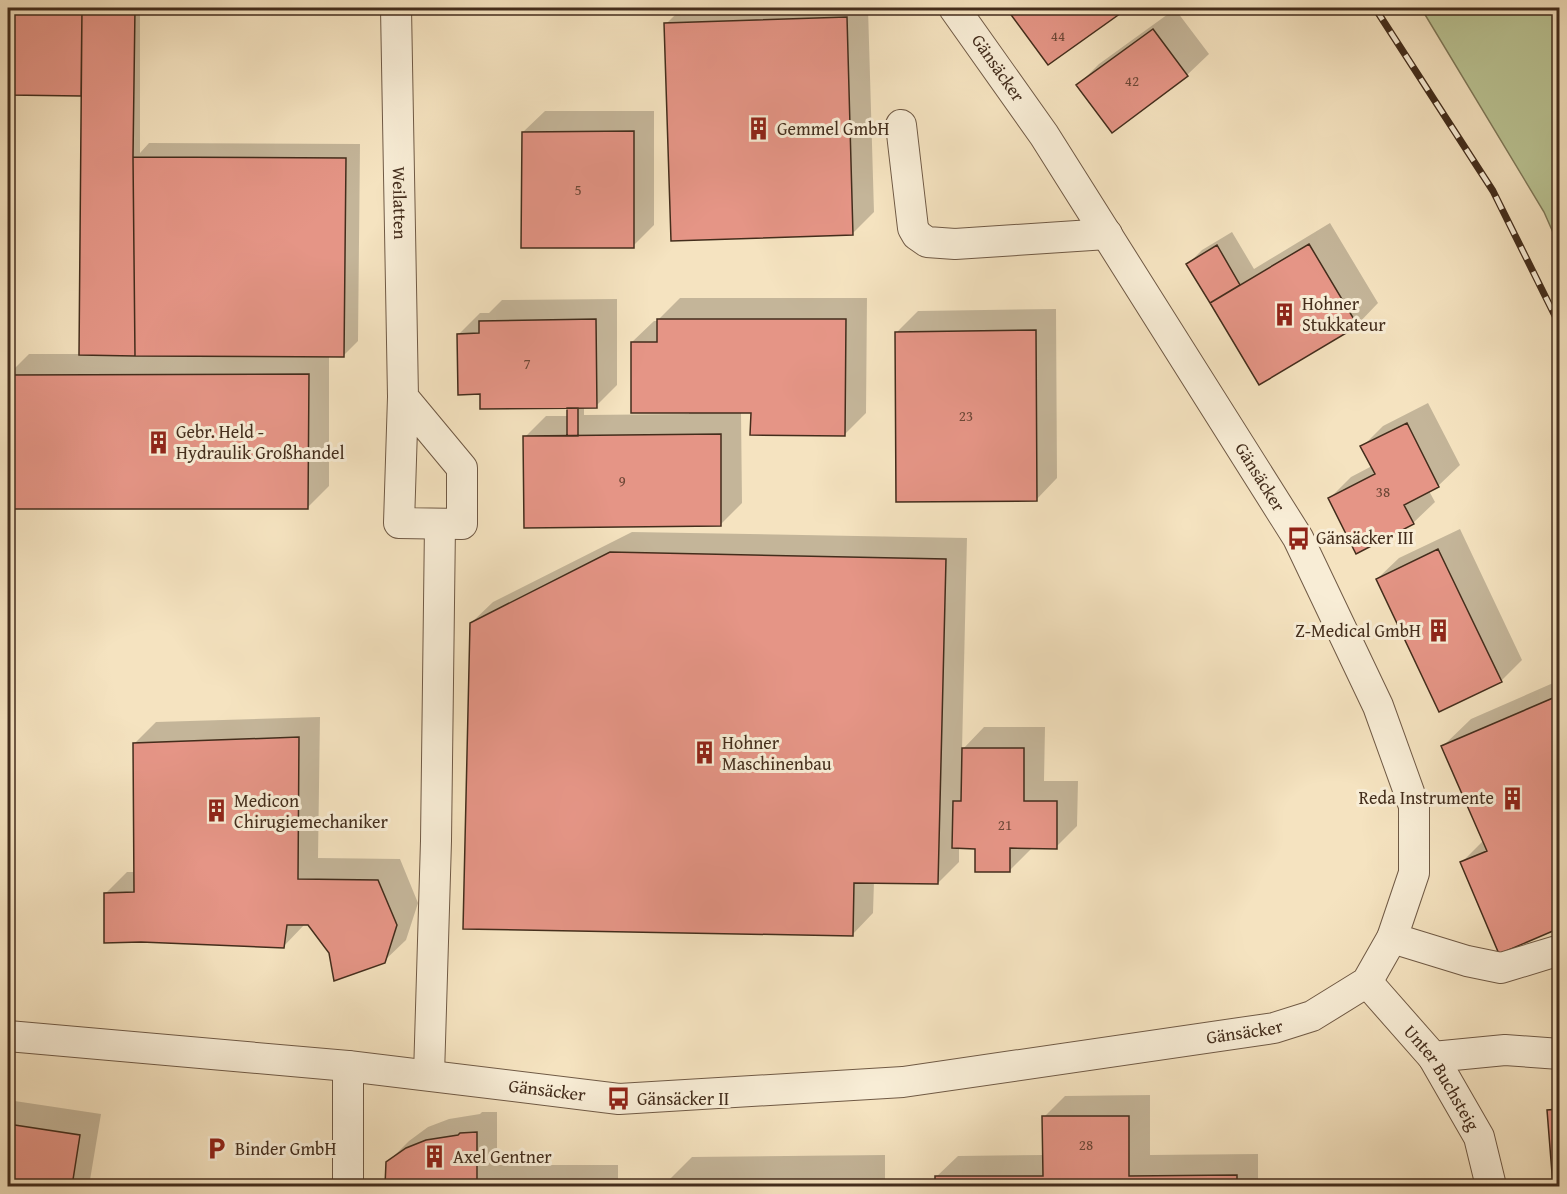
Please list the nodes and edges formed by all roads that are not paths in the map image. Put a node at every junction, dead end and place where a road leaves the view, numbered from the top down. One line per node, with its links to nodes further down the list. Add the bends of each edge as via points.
1 (396, 8): 5 (street, Weilatten)
2 (954, 8): 4 (street, Gänsäcker, via 1044,135)
3 (901, 125): 4 (street, via 913,228 927,242 955,244)
4 (1107, 234): 7 (street, Gänsäcker, via 1298,538 1378,706 1414,806 1414,873)
5 (403, 397): 6 (street, Weilatten, via 399,523); 6 (street, Weilatten, via 462,468 462,524)
6 (440, 524): 14 (street)
7 (1392, 938): 8 (street, via 1501,968); 9 (street, Gänsäcker)
8 (1560, 950)
9 (1367, 982): 12 (street, Unter Buchsteig); 14 (street, Gänsäcker, via 1312,1016 1274,1028 903,1082 619,1099)
10 (8, 1036): 13 (street, Gänsäcker)
11 (1560, 1054): 12 (street, via 1505,1050)
12 (1433, 1057): 16 (street, Unter Buchsteig, via 1479,1137)
13 (348, 1066): 14 (street, Gänsäcker); 15 (street)
14 (429, 1075)
15 (348, 1186)
16 (1491, 1186)

